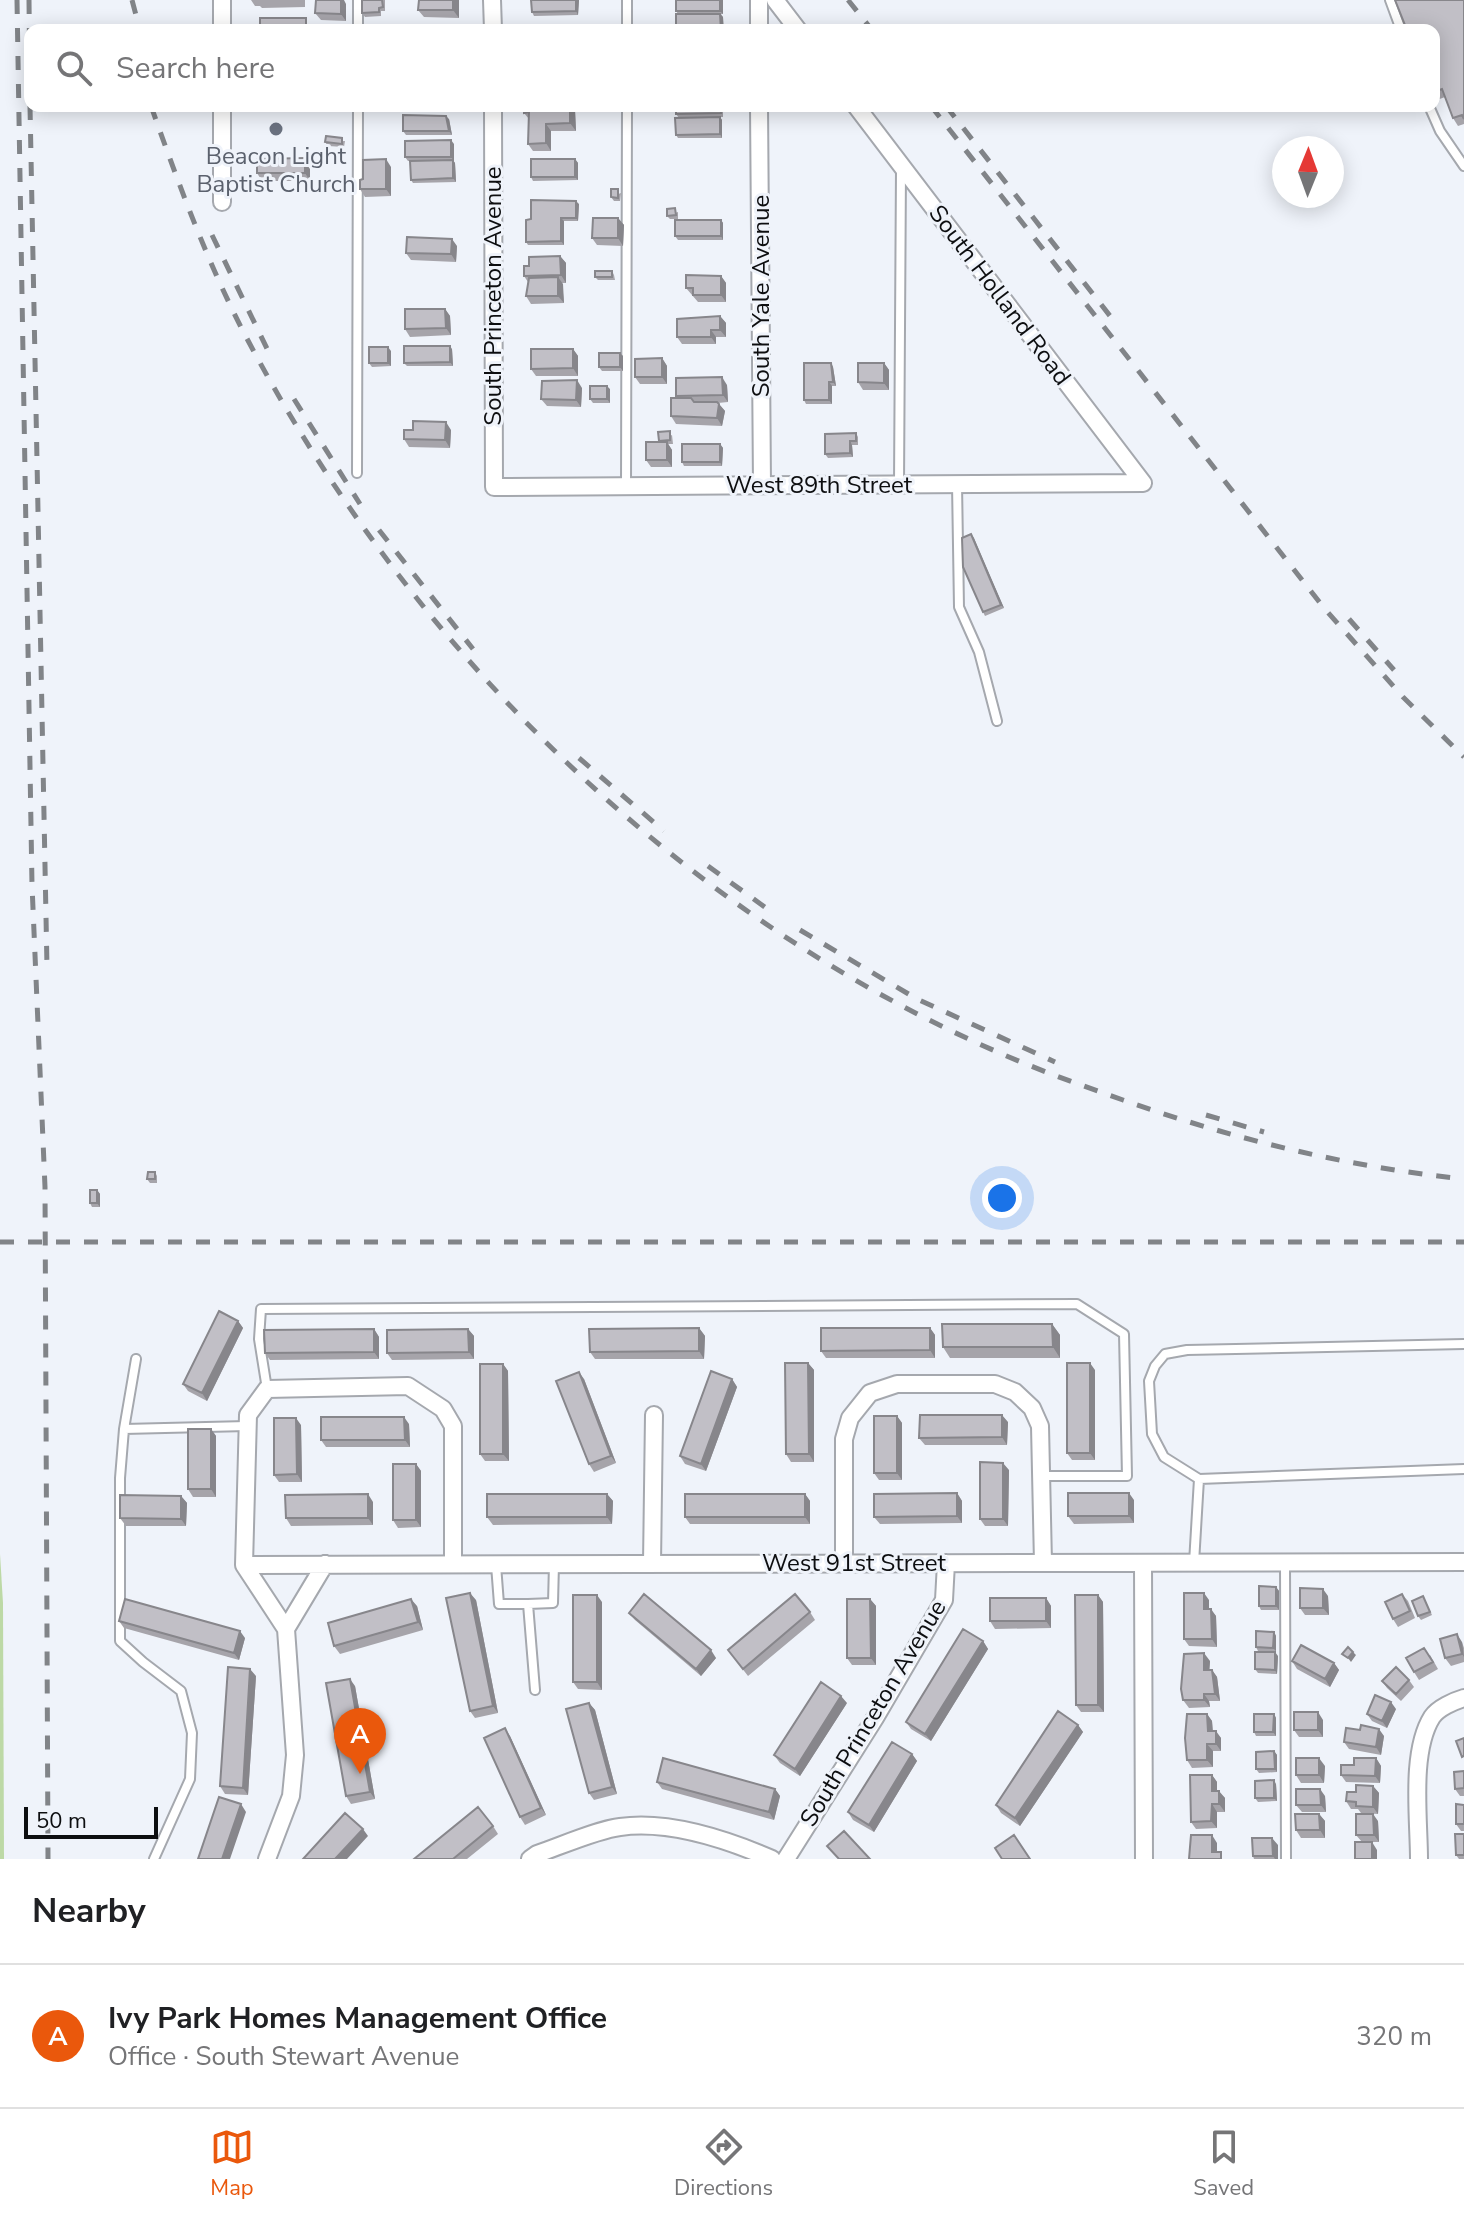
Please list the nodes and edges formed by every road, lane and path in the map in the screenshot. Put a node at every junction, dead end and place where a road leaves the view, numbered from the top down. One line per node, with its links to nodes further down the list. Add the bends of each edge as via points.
1 (222, 0): 8 (street)
2 (358, 0): 9 (lane)
3 (492, 0): 10 (street)
4 (627, 0): 11 (lane)
5 (759, 0): 12 (street)
6 (775, 0): 13 (street)
7 (1390, 0): 14 (lane)
8 (222, 24)
9 (358, 24)
10 (493, 24)
11 (627, 24)
12 (759, 24)
13 (793, 24)
14 (1399, 24)
15 (222, 112): 24 (street)
16 (358, 112): 25 (lane)
17 (493, 112): 31 (street, South Princeton Avenue)
18 (627, 112): 30 (lane)
19 (759, 112): 28 (street, South Yale Avenue)
20 (861, 112): 22 (street, South Holland Road)
21 (1432, 112): 23 (lane)
22 (901, 165): 26 (street, South Holland Road); 29 (lane)
23 (1464, 166)
24 (222, 202)
25 (357, 473)
26 (1143, 483): 27 (street, West 89th Street)
27 (957, 484): 29 (street, West 89th Street); 32 (lane, via 959,607 979,652)
28 (762, 485): 29 (street, West 89th Street); 30 (street, West 89th Street)
29 (899, 485)
30 (626, 486): 31 (street, West 89th Street)
31 (494, 487)
32 (997, 721)
33 (1464, 1344): 41 (lane, via 1165,1354 1149,1381 1152,1434 1164,1457)
34 (136, 1359): 38 (lane)
35 (267, 1389): 37 (street); 40 (lane, via 259,1339 261,1309 1077,1304 1124,1334 1127,1476); 50 (street, via 408,1386 443,1409 453,1426)
36 (654, 1415): 53 (street)
37 (248, 1420): 38 (lane); 54 (street)
38 (124, 1429): 59 (lane, via 120,1641 181,1691 192,1733 190,1779)
39 (1464, 1469): 41 (lane)
40 (1043, 1476): 44 (street, via 1040,1426 1032,1408 1015,1392 995,1384 897,1384 870,1393 850,1418 844,1439); 46 (street)
41 (1199, 1479): 48 (lane)
42 (1285, 1562): 43 (street, West 91st Street); 48 (street, West 91st Street); 65 (lane)
43 (1464, 1562)
44 (844, 1563): 45 (street, West 91st Street); 53 (street, West 91st Street)
45 (946, 1563): 46 (street, West 91st Street); 63 (street, South Princeton Avenue, via 944,1600)
46 (1043, 1563): 47 (street, West 91st Street)
47 (1143, 1563): 48 (street, West 91st Street); 64 (street)
48 (1194, 1563)
49 (325, 1564): 50 (street, West 91st Street); 54 (street, West 91st Street); 56 (street)
50 (453, 1564): 51 (street, West 91st Street)
51 (495, 1564): 52 (street, West 91st Street); 55 (lane, via 499,1604)
52 (554, 1564): 53 (street, West 91st Street); 55 (lane, via 553,1603)
53 (652, 1564)
54 (244, 1565): 56 (street)
55 (528, 1604): 57 (lane)
56 (286, 1629): 60 (street, via 295,1755 291,1796)
57 (535, 1690)
58 (1464, 1698): 66 (street, via 1433,1716 1419,1753)
59 (154, 1859)
60 (267, 1859)
61 (530, 1859): 62 (street, via 620,1827 719,1837)
62 (772, 1859)
63 (786, 1859)
64 (1144, 1859)
65 (1286, 1859)
66 (1419, 1859)

